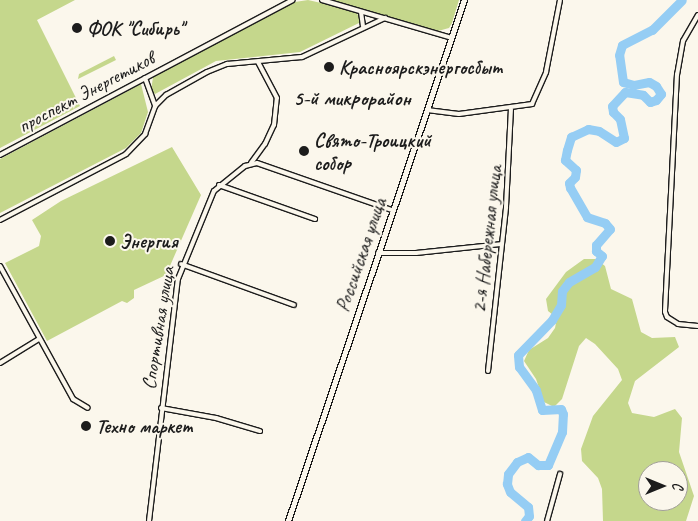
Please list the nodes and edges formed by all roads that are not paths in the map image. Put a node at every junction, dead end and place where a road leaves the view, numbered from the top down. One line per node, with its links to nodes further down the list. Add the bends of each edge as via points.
1 (293, 0): 11 (street, проспект Энергетиков)
2 (322, 0): 5 (street)
3 (466, 0): 9 (street, Российская улица)
4 (560, 0): 13 (street, via 546,72 532,104)
5 (360, 11): 7 (street); 8 (street, via 364,18)
6 (698, 15): 26 (street, via 683,41 677,74 665,312 667,318 678,324)
7 (385, 18): 8 (street, проспект Энергетиков); 9 (street)
8 (363, 26): 10 (street, проспект Энергетиков, via 302,57)
9 (452, 38): 14 (street, Российская улица)
10 (258, 62): 12 (street, проспект Энергетиков, via 219,66 178,88); 16 (street, Спортивная улица, via 277,98 274,125 266,144)
11 (145, 78): 12 (street); 15 (street, проспект Энергетиков)
12 (155, 106): 20 (street, via 145,134 126,154)
13 (511, 109): 14 (street, via 459,114); 21 (street, 2-я Набережная улица, via 510,166)
14 (427, 110): 18 (street, Российская улица)
15 (0, 155)
16 (251, 163): 17 (street, Спортивная улица); 18 (street, via 262,163 337,193)
17 (219, 185): 19 (street); 23 (street, Спортивная улица, via 210,197)
18 (392, 210): 22 (street, Российская улица)
19 (315, 219)
20 (0, 220)
21 (501, 244): 22 (street, via 416,254); 29 (street, 2-я Набережная улица)
22 (378, 253): 35 (street, Российская улица)
23 (182, 264): 25 (street); 31 (street, Спортивная улица)
24 (0, 266): 27 (street)
25 (294, 306)
26 (698, 326)
27 (39, 339): 28 (street); 30 (street, via 73,399)
28 (0, 363)
29 (488, 371)
30 (88, 408)
31 (161, 408): 32 (street, via 216,418); 34 (street, Спортивная улица)
32 (260, 431)
33 (560, 474): 36 (street)
34 (149, 521)
35 (288, 521)
36 (547, 521)

